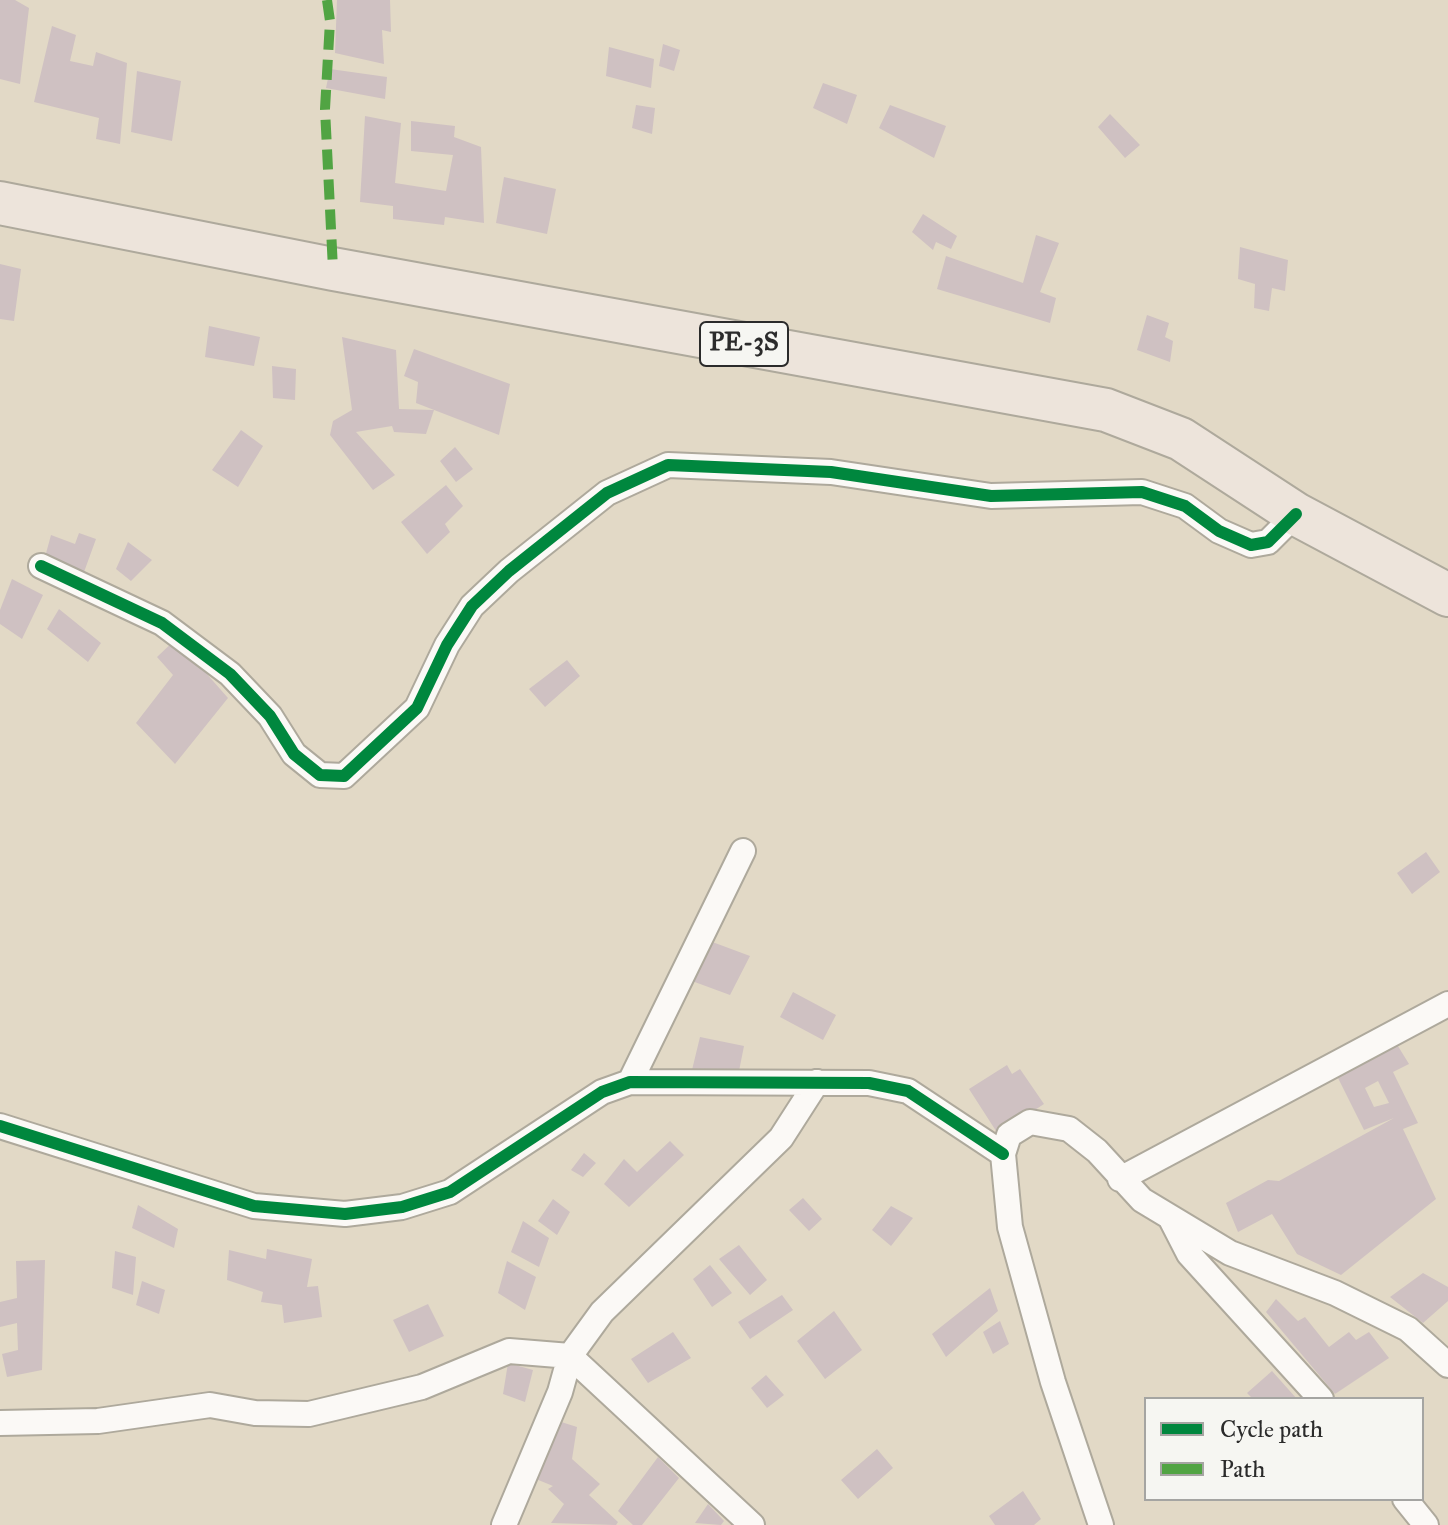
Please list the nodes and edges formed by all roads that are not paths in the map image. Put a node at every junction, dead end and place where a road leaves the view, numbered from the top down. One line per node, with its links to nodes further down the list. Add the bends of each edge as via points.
1 (0, 203): 2 (highway, PE-3S, via 1106,410 1181,439)
2 (1296, 514): 3 (street, via 1268,542 1251,545 1219,531 1185,506 1142,492 991,496 831,472 668,465 607,493 472,606 417,708 344,776 320,775 294,754 270,716 230,674 162,623); 4 (highway, PE-3S)
3 (41, 566)
4 (1448, 595)
5 (743, 851): 7 (street)
6 (1448, 1004): 11 (street)
7 (630, 1082): 8 (street); 9 (street, via 602,1092 450,1192 402,1207 345,1214 254,1206)
8 (817, 1082): 10 (street, via 869,1083 908,1091); 13 (street, via 781,1138 602,1312)
9 (0, 1126)
10 (1003, 1154): 11 (street, via 1009,1135 1030,1122 1069,1129); 20 (street, via 1010,1227 1053,1382)
11 (1120, 1179): 12 (street)
12 (1170, 1217): 14 (street, via 1230,1253 1335,1293 1408,1329); 15 (street, via 1189,1254)
13 (570, 1356): 16 (street, via 509,1351 422,1387 309,1414 210,1405 98,1421); 18 (street); 19 (street)
14 (1448, 1365)
15 (1319, 1397)
16 (0, 1423)
17 (1407, 1501): 21 (street)
18 (504, 1525)
19 (752, 1525)
20 (1101, 1525)
21 (1426, 1525)

